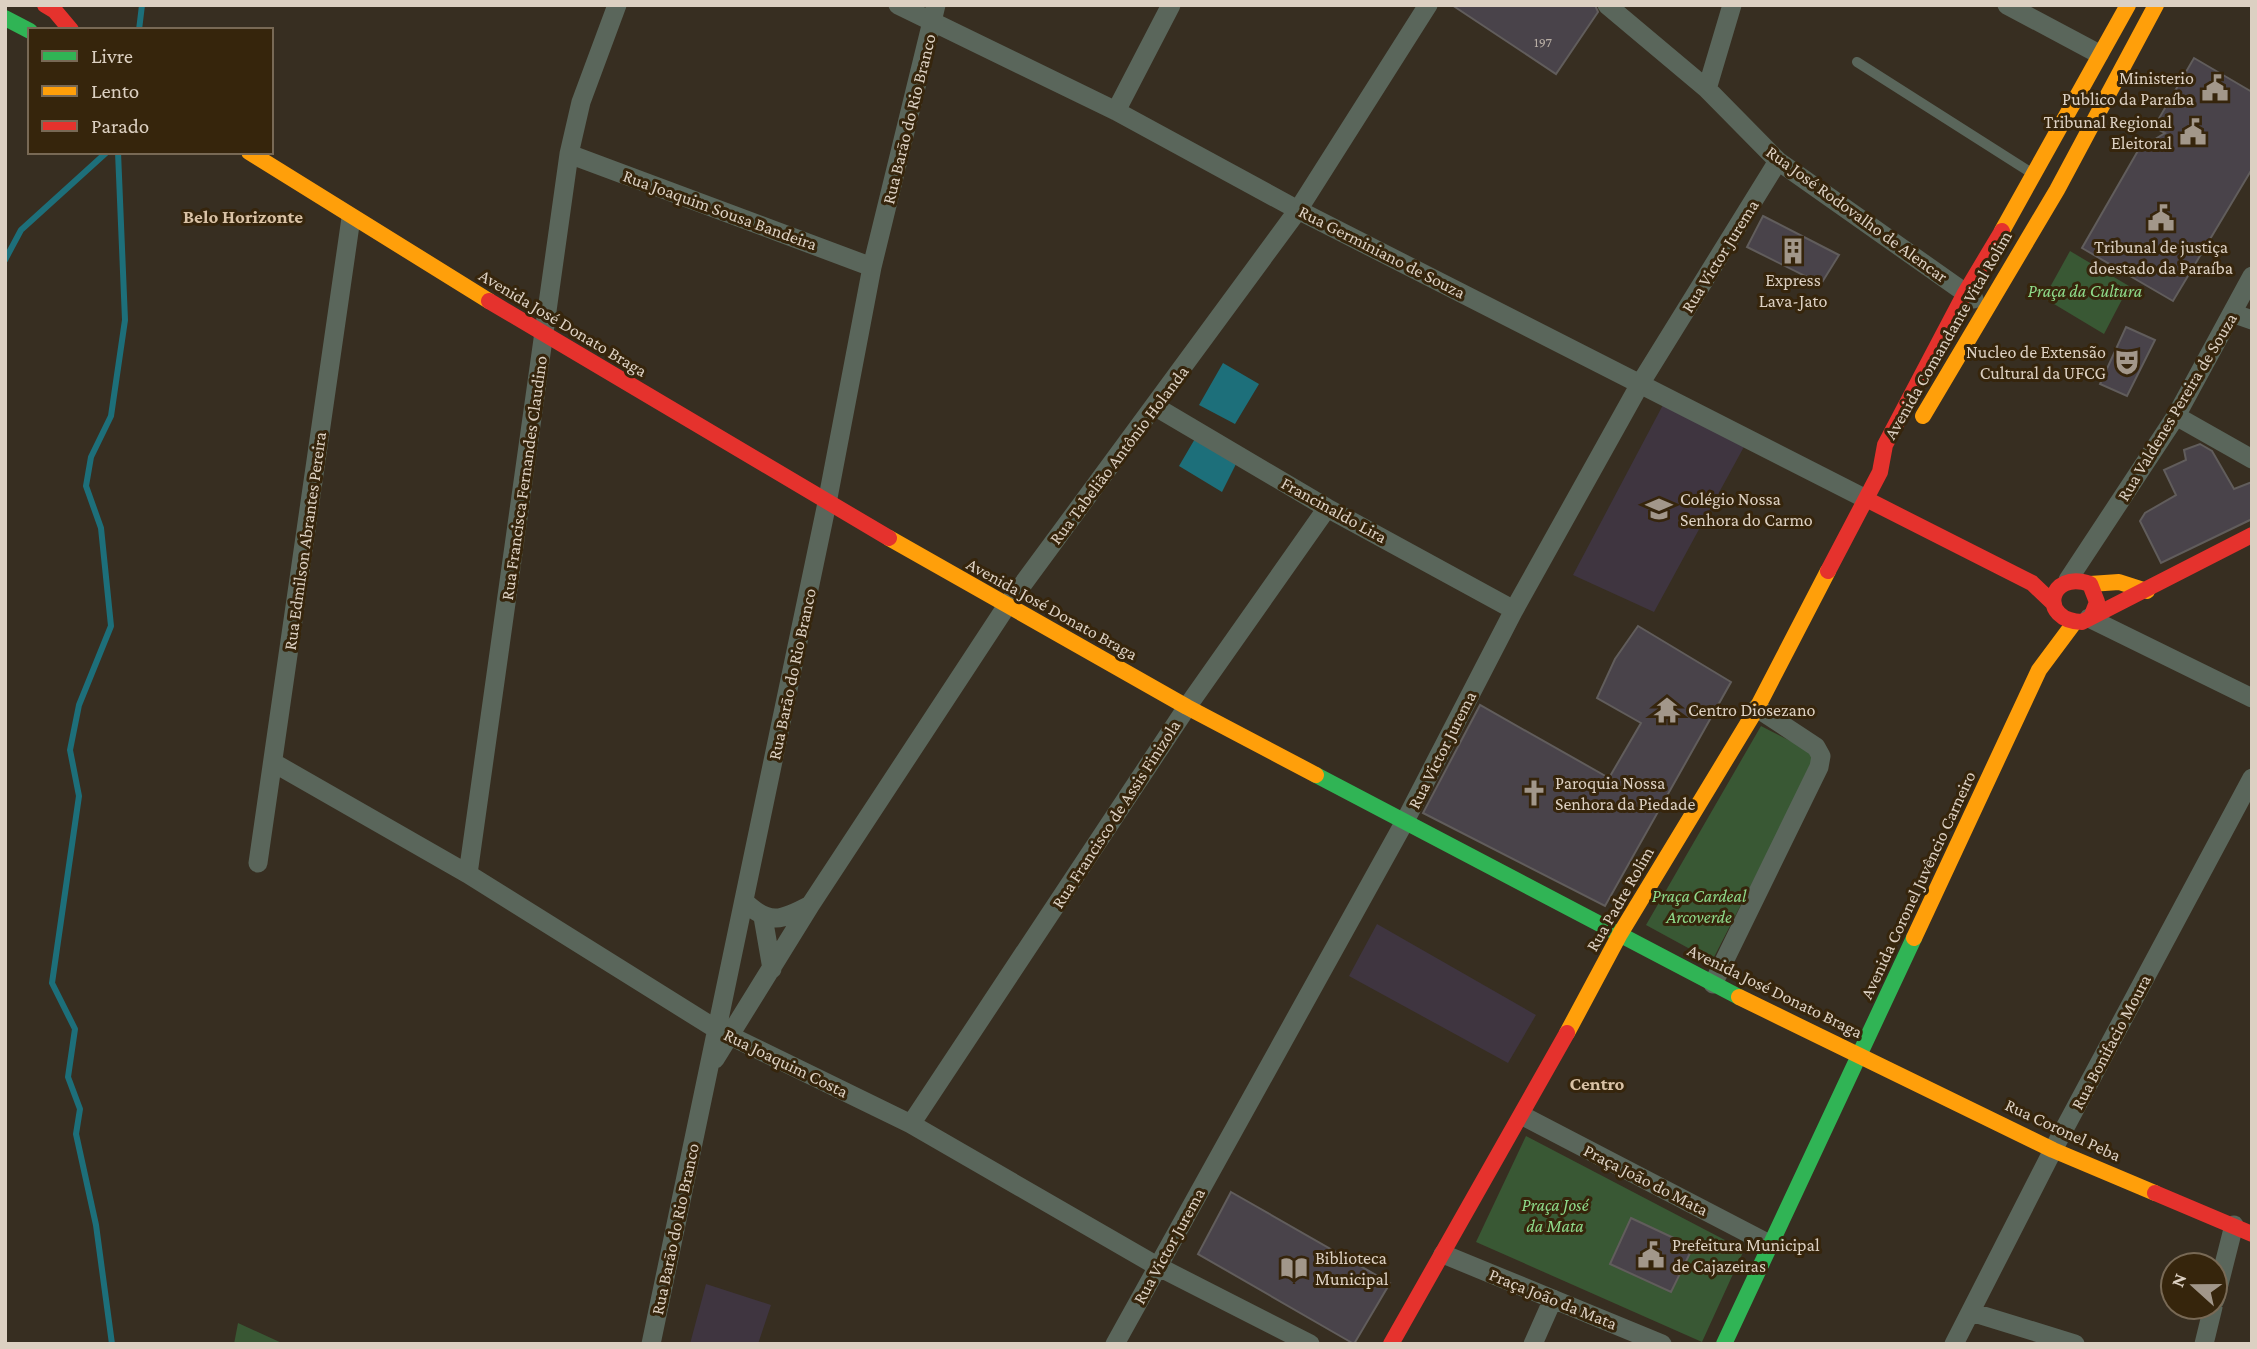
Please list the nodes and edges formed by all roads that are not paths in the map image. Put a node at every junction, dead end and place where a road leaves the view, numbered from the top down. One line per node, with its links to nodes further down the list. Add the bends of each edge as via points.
1 (617, 5): 20 (street, Rua Francisca Fernandes Claudino, via 581,102)
2 (898, 5): 11 (street, Rua Germiniano de Souza)
3 (1171, 5): 18 (street)
4 (1427, 5): 24 (street, Rua Tabelião Antônio Holanda)
5 (1607, 5): 17 (street, Rua José Rodovalho de Alencar)
6 (1732, 5): 17 (street)
7 (2007, 5): 15 (street)
8 (2128, 5): 15 (main road, Avenida Comandante Vital Rolim)
9 (2156, 5): 23 (main road, Avenida Comandante Vital Rolim)
10 (52, 7): 13 (main road)
11 (934, 15): 18 (street, Rua Germiniano de Souza); 26 (street, Rua Barāo do Rio Branco)
12 (5, 18): 14 (main road)
13 (69, 28)
14 (28, 30)
15 (2099, 54): 22 (main road, Avenida Comandante Vital Rolim)
16 (1857, 62): 22 (lane)
17 (1707, 89): 21 (street, Rua José Rodovalho de Alencar)
18 (1116, 111): 24 (street, Rua Germiniano de Souza)
19 (252, 154): 25 (main road, Avenida José Donato Braga)
20 (569, 154): 26 (street, Rua Joaquim Sousa Bandeira); 32 (street, Rua Francisca Fernandes Claudino)
21 (1778, 161): 28 (street, Rua José Rodovalho de Alencar); 33 (street, Rua Victor Jurema)
22 (2035, 175): 23 (lane); 28 (main road, Avenida Comandante Vital Rolim)
23 (2057, 190): 29 (main road, Avenida Comandante Vital Rolim)
24 (1298, 210): 33 (street, Rua Germiniano de Souza); 34 (street, Rua Tabelião Antônio Holanda)
25 (351, 218): 32 (main road, Avenida José Donato Braga); 55 (street, Rua Edmilson Abrantes Pereira)
26 (872, 267): 41 (street, Rua Barāo do Rio Branco)
27 (2252, 276): 30 (street, Rua Valdenes Pereira de Souza)
28 (1965, 293): 29 (street, Rua José Rodovalho de Alencar); 39 (main road, Avenida Comandante Vital Rolim, via 1885,445)
29 (1986, 308): 36 (main road, Avenida Comandante Vital Rolim)
30 (2232, 313): 31 (street); 35 (street, Rua Valdenes Pereira de Souza)
31 (2252, 320)
32 (544, 334): 41 (main road, Avenida José Donato Braga); 59 (street, Rua Francisca Fernandes Claudino)
33 (1640, 384): 40 (street, Rua Germiniano de Souza); 49 (street, Rua Victor Jurema)
34 (1156, 407): 42 (street, Francinaldo Lira); 47 (street, Rua Tabelião Antônio Holanda)
35 (2176, 416): 38 (street); 44 (street, Rua Valdenes Pereira de Souza)
36 (1913, 433)
37 (1900, 456): 39 (main road, Avenida Comandante Vital Rolim)
38 (2252, 459)
39 (1880, 472): 40 (main road, Rua Padre Rolim)
40 (1866, 499): 45 (main road); 54 (main road, Rua Padre Rolim)
41 (827, 503): 47 (main road, Avenida José Donato Braga); 60 (street, Rua Barāo do Rio Branco)
42 (1327, 508): 49 (street, Francinaldo Lira); 53 (street, Rua Francisco de Assis Finizola)
43 (2252, 535): 46 (main road)
44 (2075, 582): 45 (main road); 46 (main road, via 2116,580); 48 (main road, Avenida Coronel Juvêncio Carneiro); 50 (main road, via 2097,602)
45 (2032, 583): 48 (main road)
46 (2147, 591): 50 (main road)
47 (1006, 607): 53 (main road, Avenida José Donato Braga); 61 (street, Rua Tabelião Antônio Holanda)
48 (2054, 607): 50 (main road, via 2063,620); 51 (main road, Avenida Coronel Juvêncio Carneiro)
49 (1514, 610): 57 (street, Rua Victor Jurema)
50 (2085, 619): 51 (main road, Avenida Coronel Juvêncio Carneiro); 52 (street)
51 (2039, 670): 67 (main road, Avenida Coronel Juvêncio Carneiro)
52 (2252, 698)
53 (1187, 707): 57 (main road, Avenida José Donato Braga); 69 (street, Rua Francisco de Assis Finizola)
54 (1757, 708): 63 (main road, Rua Padre Rolim); 65 (street, via 1816,747 1821,756)
55 (274, 763): 58 (street, Rua Edmilson Abrantes Pereira); 59 (street, Rua Joaquim Costa)
56 (2252, 778): 70 (street, Rua Bonifacio Moura)
57 (1404, 823): 63 (main road, Avenida José Donato Braga); 76 (street, Rua Victor Jurema)
58 (258, 863)
59 (468, 874): 66 (street, Rua Joaquim Costa)
60 (744, 901): 62 (street); 66 (street, Rua Barāo do Rio Branco)
61 (811, 904): 62 (street, via 790,916); 64 (street, Rua Tabelião Antônio Holanda)
62 (763, 917): 64 (street)
63 (1620, 934): 65 (main road, Avenida José Donato Braga); 68 (main road, Rua Padre Rolim)
64 (772, 969): 66 (street, Rua Tabelião Antônio Holanda)
65 (1713, 984): 67 (main road, Avenida José Donato Braga)
66 (723, 1033): 69 (street, Rua Joaquim Costa); 80 (street, Rua Barāo do Rio Branco, via 708,1069)
67 (1861, 1055): 70 (main road, Rua Coronel Peba); 73 (main road, Avenida Coronel Juvêncio Carneiro)
68 (1523, 1116): 73 (street, Praça João do Mata); 75 (main road, Rua Padre Rolim)
69 (911, 1124): 76 (street, Rua Joaquim Costa)
70 (2053, 1150): 71 (main road, Rua Coronel Peba); 78 (street, Rua Bonifacio Moura)
71 (2234, 1225): 72 (main road, Rua Coronel Peba); 74 (street)
72 (2252, 1234)
73 (1769, 1244): 86 (main road, Avenida Coronel Juvêncio Carneiro)
74 (2227, 1251)
75 (1443, 1254): 77 (street, Praça João da Mata); 83 (main road, Rua Padre Rolim)
76 (1157, 1266): 81 (street, Rua Victor Jurema); 82 (street, Rua Joaquim Costa)
77 (1553, 1299): 84 (street); 85 (street, Praça João da Mata)
78 (1971, 1312): 87 (street, Rua Bonifacio Moura); 88 (street)
79 (2210, 1321): 89 (street)
80 (651, 1344)
81 (1115, 1344)
82 (1310, 1344)
83 (1391, 1344)
84 (1533, 1344)
85 (1662, 1344)
86 (1724, 1344)
87 (1954, 1344)
88 (2075, 1344)
89 (2204, 1344)

